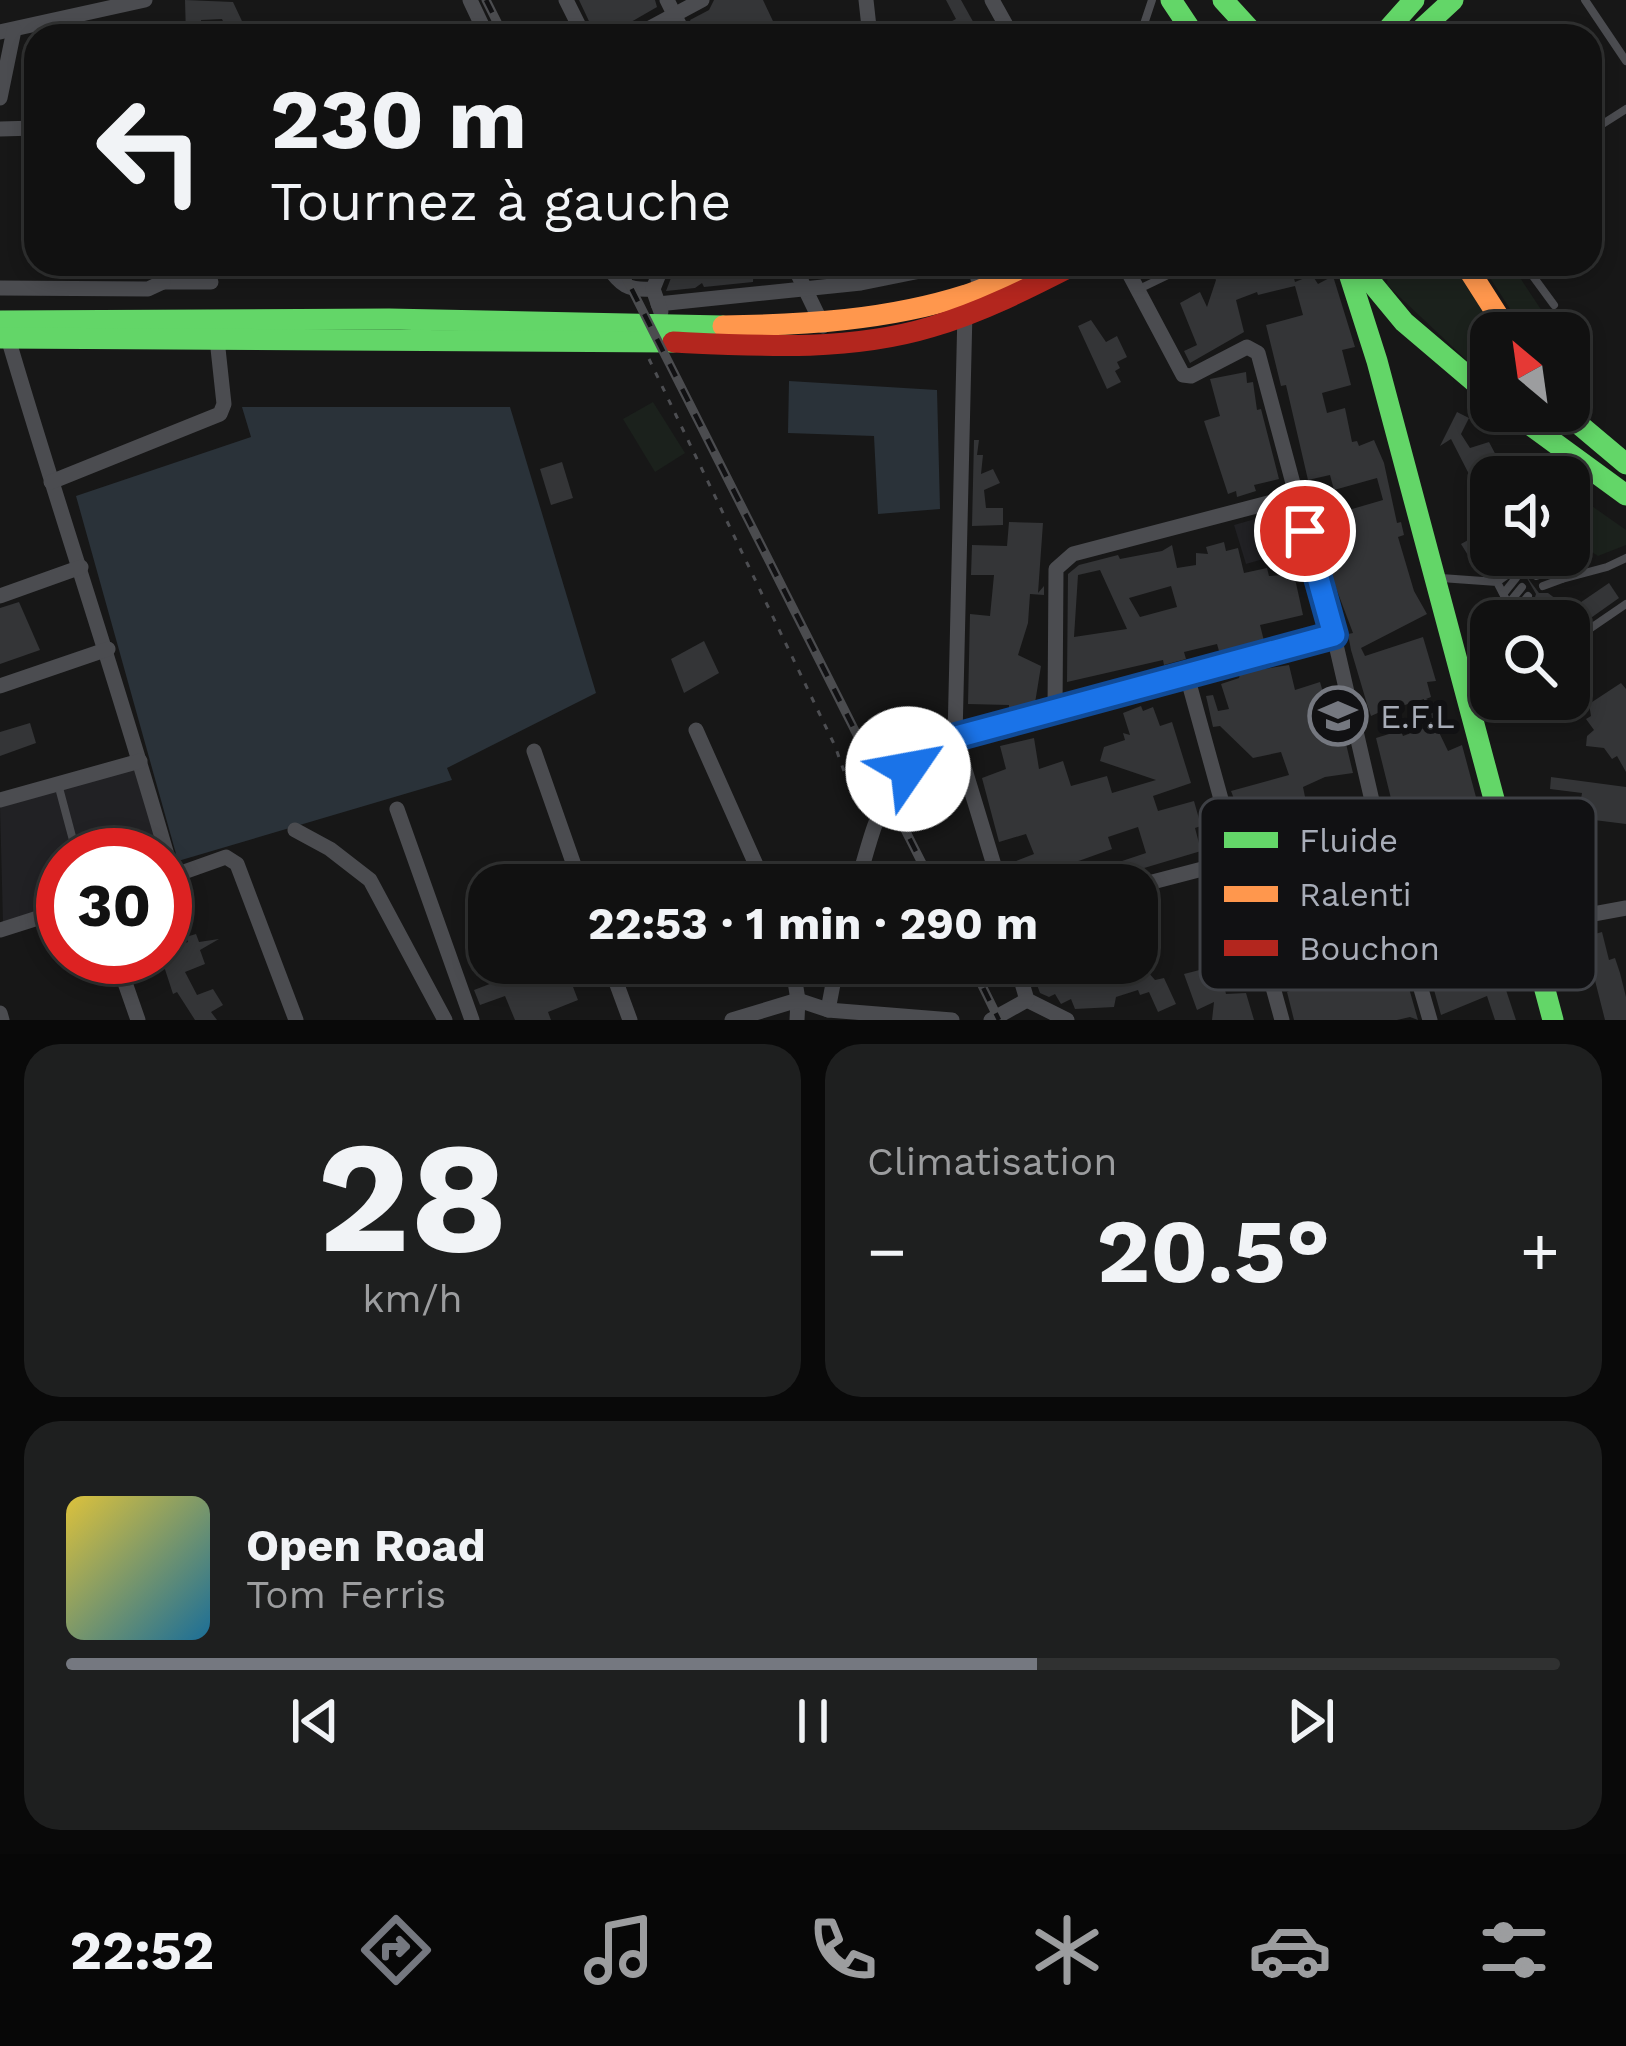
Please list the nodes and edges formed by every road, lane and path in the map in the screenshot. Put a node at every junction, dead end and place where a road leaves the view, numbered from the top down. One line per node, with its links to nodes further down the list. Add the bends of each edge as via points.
1 (145, 0): 6 (street)
2 (701, 0): 7 (street)
3 (1223, 0): 9 (main road)
4 (1414, 0): 10 (main road)
5 (1453, 0): 11 (main road)
6 (99, 6): 8 (street)
7 (670, 7)
8 (33, 24)
9 (1245, 24)
10 (1393, 24)
11 (1427, 24)
12 (1602, 25): 14 (lane)
13 (7, 31): 15 (street)
14 (1626, 61)
15 (0, 98)
16 (163, 276): 31 (street)
17 (615, 276): 37 (street)
18 (660, 276): 37 (street)
19 (800, 276): 35 (street)
20 (901, 276): 35 (street)
21 (973, 276): 38 (street)
22 (1014, 276): 38 (main road)
23 (1041, 276): 38 (main road)
24 (1131, 276): 36 (street)
25 (1167, 276): 36 (lane)
26 (1350, 276): 47 (main road)
27 (1365, 276): 34 (main road)
28 (1378, 276): 34 (main road)
29 (1472, 276): 40 (main road)
30 (1533, 276): 39 (lane)
31 (163, 282): 32 (street); 33 (street, via 148,289)
32 (211, 282)
33 (0, 288)
34 (1374, 288): 47 (main road); 48 (main road)
35 (806, 289): 37 (street); 41 (street)
36 (1138, 290): 56 (street, via 1184,375 1256,350)
37 (656, 297): 44 (street)
38 (970, 300): 41 (main road); 46 (main road, via 895,334); 80 (street)
39 (1554, 305)
40 (1495, 312)
41 (820, 321): 44 (main road); 46 (street)
42 (216, 330): 43 (main road); 44 (main road, via 443,320); 45 (main road); 54 (street, via 220,414)
43 (3, 332): 54 (street)
44 (667, 334): 45 (main road); 46 (main road, via 747,347)
45 (641, 341): 89 (path, via 855,802)
46 (830, 343)
47 (1377, 361): 61 (main road)
48 (1470, 379)
49 (1538, 432): 51 (main road)
50 (1589, 432): 52 (main road)
51 (1570, 456)
52 (1626, 464)
53 (1590, 470): 55 (main road)
54 (51, 482): 58 (street)
55 (1626, 494)
56 (1295, 496): 73 (street); 78 (street, via 1060,562)
57 (1626, 558): 62 (lane)
58 (81, 567): 66 (street); 74 (street)
59 (1505, 576): 63 (lane)
60 (1560, 576): 62 (lane)
61 (1435, 578): 63 (lane); 77 (main road)
62 (1562, 579): 64 (lane)
63 (1497, 582): 65 (lane)
64 (1543, 586)
65 (1504, 592): 68 (lane); 69 (lane, via 1519,582)
66 (0, 596)
67 (1528, 596): 70 (lane)
68 (1508, 600)
69 (1510, 600)
70 (1526, 600)
71 (1626, 604): 72 (lane)
72 (1590, 629)
73 (1334, 635): 75 (street); 85 (street)
74 (108, 649): 76 (street); 82 (street)
75 (1187, 676): 78 (street); 84 (street)
76 (0, 686)
77 (1469, 704): 86 (main road)
78 (1055, 711): 80 (street)
79 (696, 730): 94 (street)
80 (956, 737): 89 (street, via 908,769); 96 (street)
81 (533, 751): 93 (street)
82 (140, 761): 83 (street); 91 (street)
83 (58, 784): 87 (street); 90 (lane)
84 (1221, 798)
85 (1371, 798)
86 (1494, 798)
87 (0, 800)
88 (397, 809): 118 (street)
89 (875, 822): 95 (street)
90 (70, 828)
91 (157, 828)
92 (295, 830): 117 (street, via 370,880)
93 (573, 864)
94 (756, 864)
95 (862, 864)
96 (994, 864)
97 (192, 869): 116 (street, via 226,857 237,864)
98 (1200, 870): 99 (street)
99 (1158, 881)
100 (1626, 908): 101 (street)
101 (1596, 914)
102 (36, 919): 103 (street)
103 (0, 930)
104 (125, 984): 115 (street)
105 (617, 984): 119 (street)
106 (795, 984): 112 (street)
107 (833, 984): 114 (street)
108 (1022, 984): 113 (street)
109 (1274, 990): 125 (street)
110 (1421, 990): 126 (street)
111 (1545, 990): 127 (main road)
112 (798, 1000): 114 (street); 120 (street); 121 (street)
113 (1027, 1000): 123 (street); 124 (street)
114 (828, 1010): 122 (street)
115 (137, 1020)
116 (296, 1020)
117 (446, 1020)
118 (472, 1020)
119 (630, 1020)
120 (732, 1020)
121 (797, 1020)
122 (952, 1020)
123 (991, 1020)
124 (1067, 1020)
125 (1282, 1020)
126 (1430, 1020)
127 (1553, 1020)

